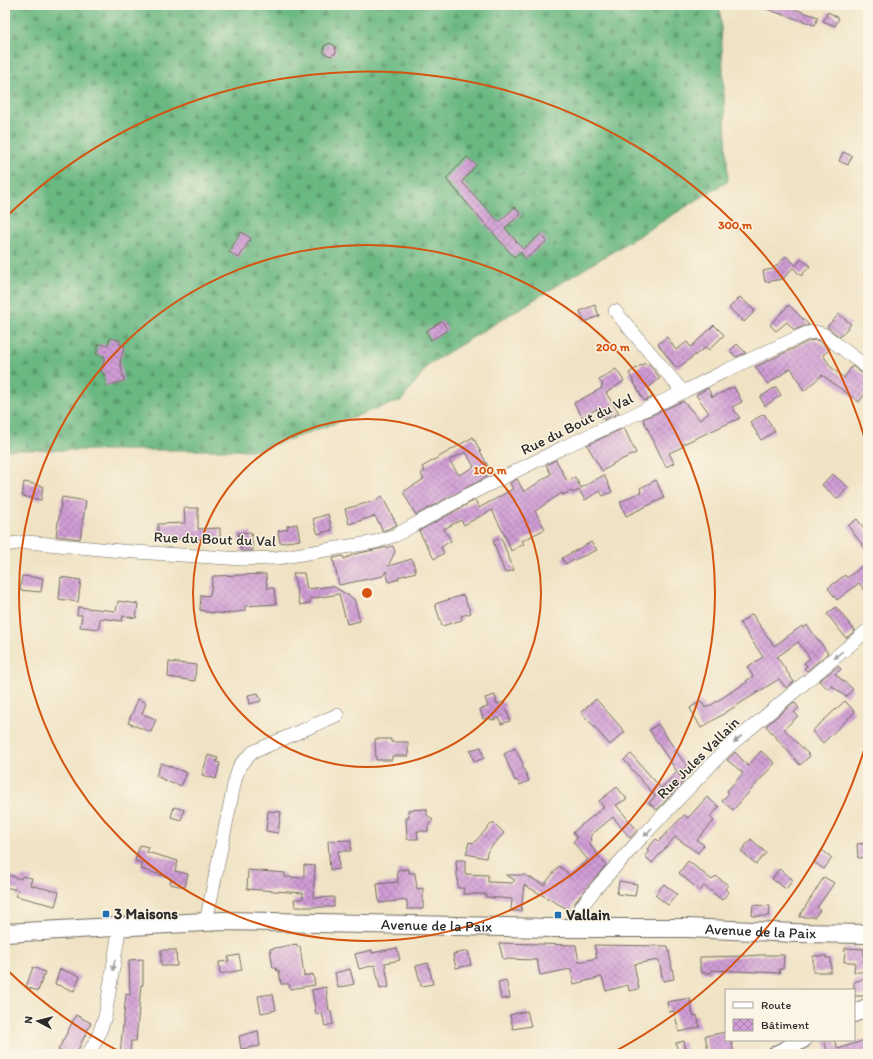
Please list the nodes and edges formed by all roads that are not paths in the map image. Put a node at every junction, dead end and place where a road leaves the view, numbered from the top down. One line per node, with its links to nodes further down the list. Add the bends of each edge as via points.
1 (615, 311): 3 (street)
2 (868, 368): 3 (street, Rue du Bout du Val, via 833,340 815,332 737,365)
3 (683, 392): 4 (street, Rue du Bout du Val, via 562,448 468,495 396,535 375,542 277,558 242,559 27,542)
4 (5, 547)
5 (868, 630): 9 (street, Rue Jules Vallain, one-way to 9, via 727,748 596,888 582,906)
6 (337, 715): 7 (street, via 253,752 240,765)
7 (206, 922): 8 (main road, Avenue de la Paix); 9 (main road, Avenue de la Paix)
8 (118, 926): 10 (main road, Avenue de la Paix); 15 (street, one-way to 15, via 105,1017)
9 (575, 928): 11 (main road, Avenue de la Paix, via 688,928)
10 (5, 933)
11 (868, 934)
12 (868, 1006): 13 (street)
13 (855, 1013)
14 (801, 1041): 16 (street)
15 (88, 1054)
16 (776, 1054)

